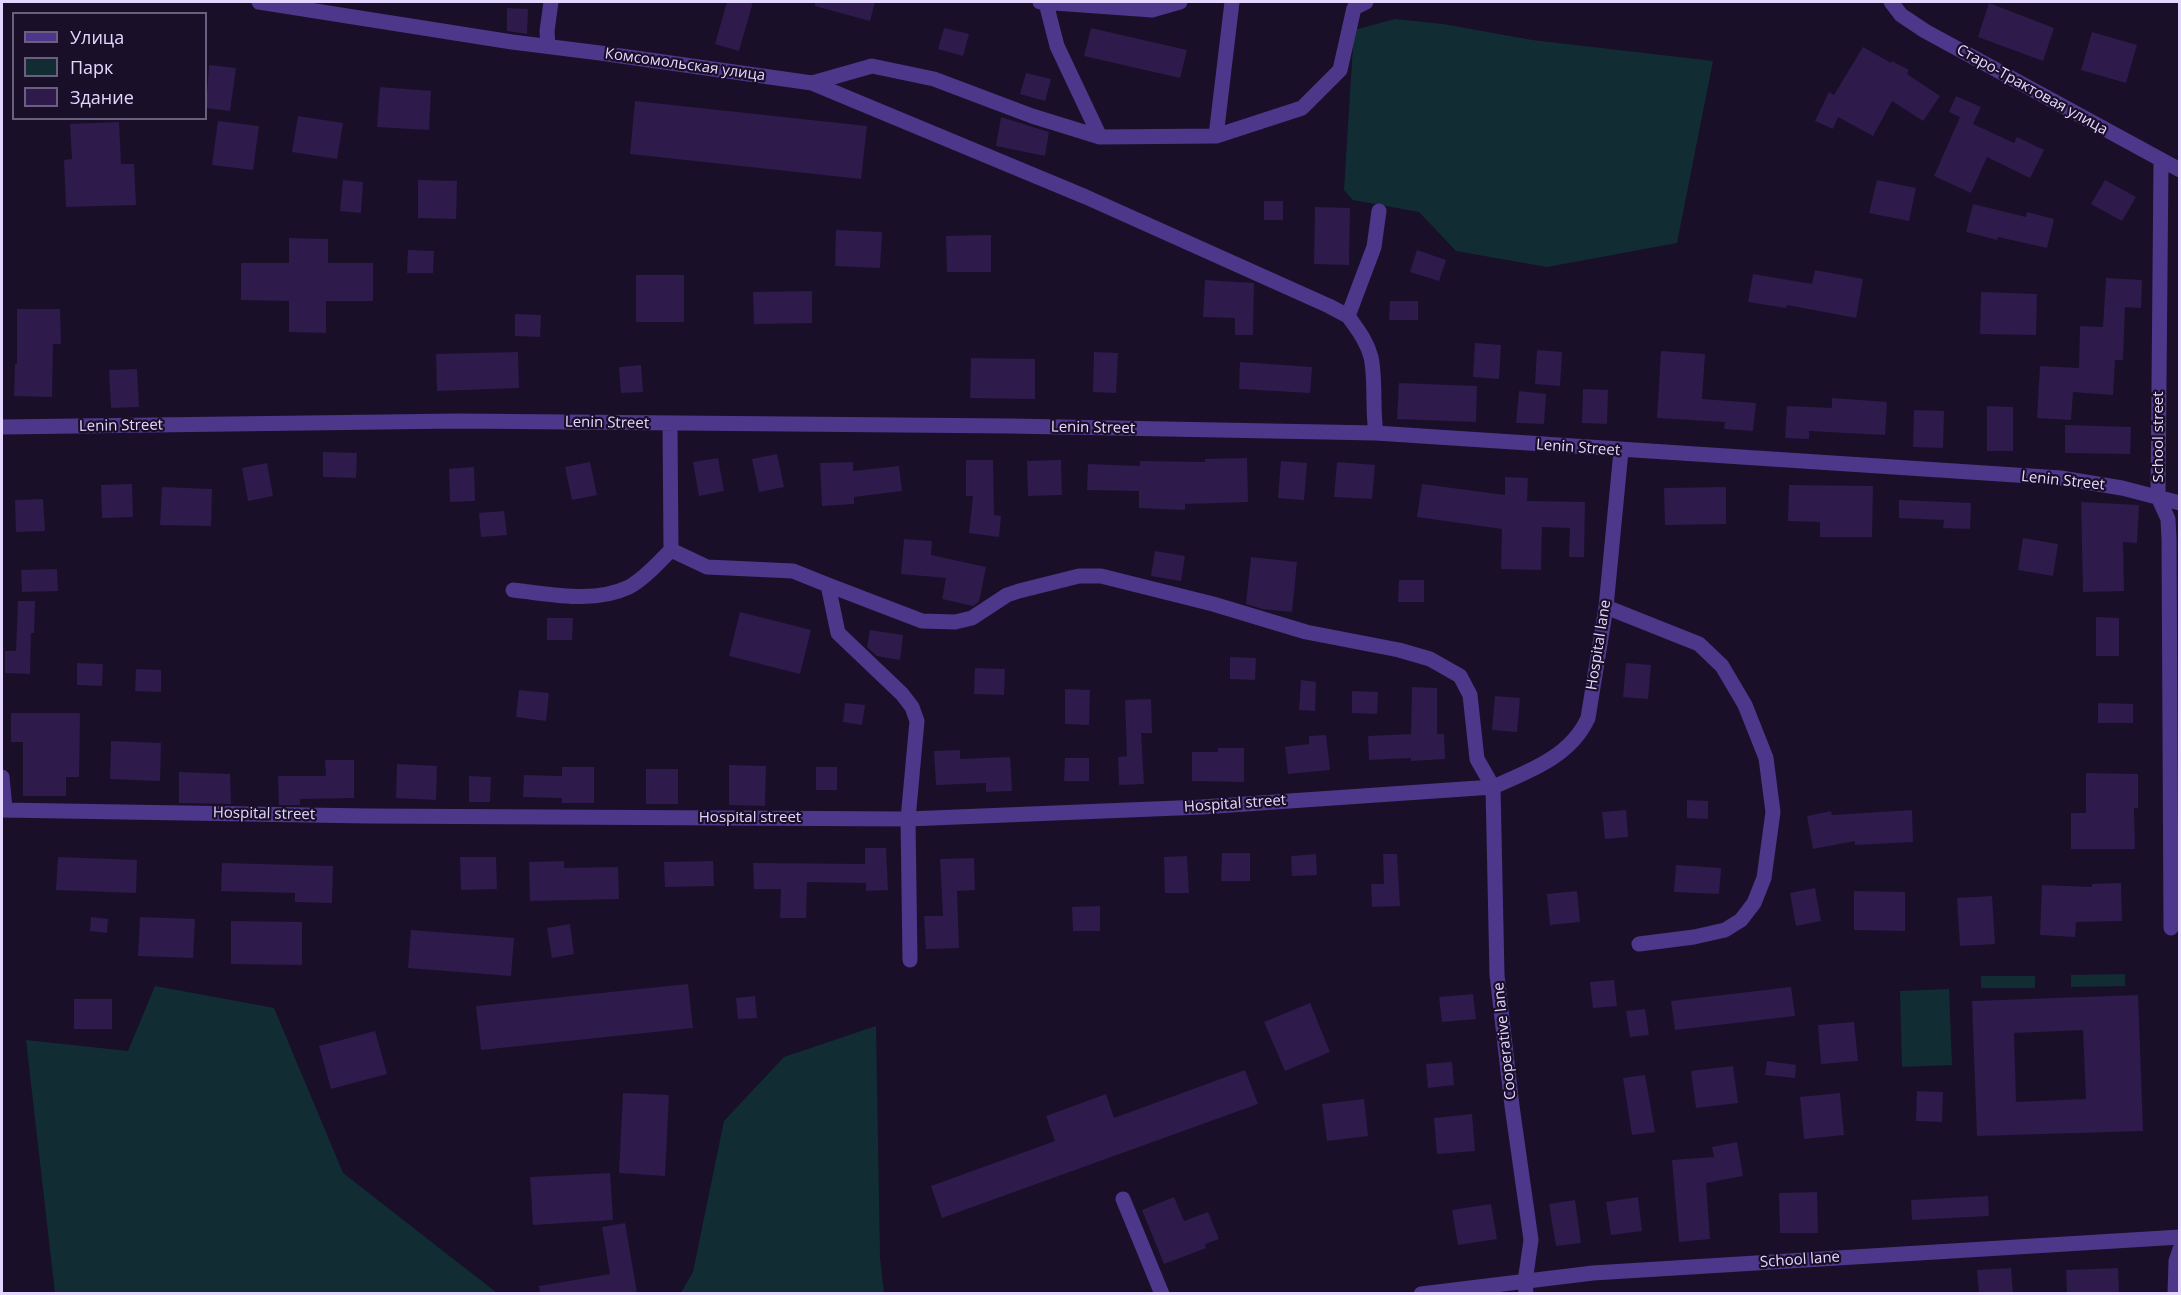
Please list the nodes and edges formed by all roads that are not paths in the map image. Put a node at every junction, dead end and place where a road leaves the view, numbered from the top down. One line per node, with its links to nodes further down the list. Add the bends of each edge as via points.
1 (259, 2): 8 (street, Комсомольская улица)
2 (551, 2): 8 (street)
3 (1043, 2): 4 (street, via 1152,10); 11 (street, via 1057,46)
4 (1180, 2)
5 (1232, 2): 10 (street)
6 (1366, 2): 10 (street, Комсомольская улица, via 1354,8 1340,70 1302,108)
7 (1891, 2): 12 (street, Старо-Трактовая улица, via 1901,15 1925,31)
8 (548, 46): 9 (street, Комсомольская улица)
9 (812, 82): 11 (street, Комсомольская улица, via 872,66 934,79); 15 (street, via 1086,197)
10 (1216, 136): 11 (street, Комсомольская улица)
11 (1100, 137)
12 (2161, 161): 13 (street, Старо-Трактовая улица); 20 (street, School street)
13 (2180, 170)
14 (1379, 211): 15 (street, via 1374,247)
15 (1348, 316): 18 (street, via 1371,357)
16 (670, 424): 17 (street, Lenin Street, via 458,421); 18 (street, Lenin Street); 22 (street)
17 (2, 428)
18 (1376, 433): 19 (street, Lenin Street)
19 (1621, 451): 20 (street, Lenin Street, via 2061,478); 25 (street, Hospital lane)
20 (2158, 497): 21 (street, Lenin Street); 30 (street, School street, via 2168,519 2169,539)
21 (2180, 503)
22 (671, 550): 23 (street, via 707,567 793,571); 24 (street, via 630,586 609,594 580,597)
23 (828, 585): 27 (street, via 922,621 955,622 972,618 1006,595 1079,576 1101,576 1306,632 1430,659 1460,676 1470,695 1477,759); 29 (street, via 838,633 902,694 917,721)
24 (513, 590)
25 (1606, 607): 27 (street, Hospital lane, via 1588,718 1581,733 1533,770); 31 (street, via 1699,644 1722,666 1745,705 1766,758 1773,813 1764,878 1754,903 1741,920 1725,930)
26 (2, 777): 28 (street)
27 (1493, 787): 29 (street, Hospital street, via 1202,807); 36 (street, Cooperative lane, via 1497,975 1531,1240)
28 (3, 810): 29 (street, Hospital street)
29 (908, 819): 32 (street)
30 (2171, 928)
31 (1639, 944)
32 (910, 960)
33 (1122, 1199): 37 (street)
34 (2180, 1237): 36 (street, School lane, via 1593,1274)
35 (2180, 1249): 39 (street)
36 (1525, 1288): 38 (street, School lane)
37 (1162, 1293)
38 (1422, 1293)
39 (2175, 1293)

